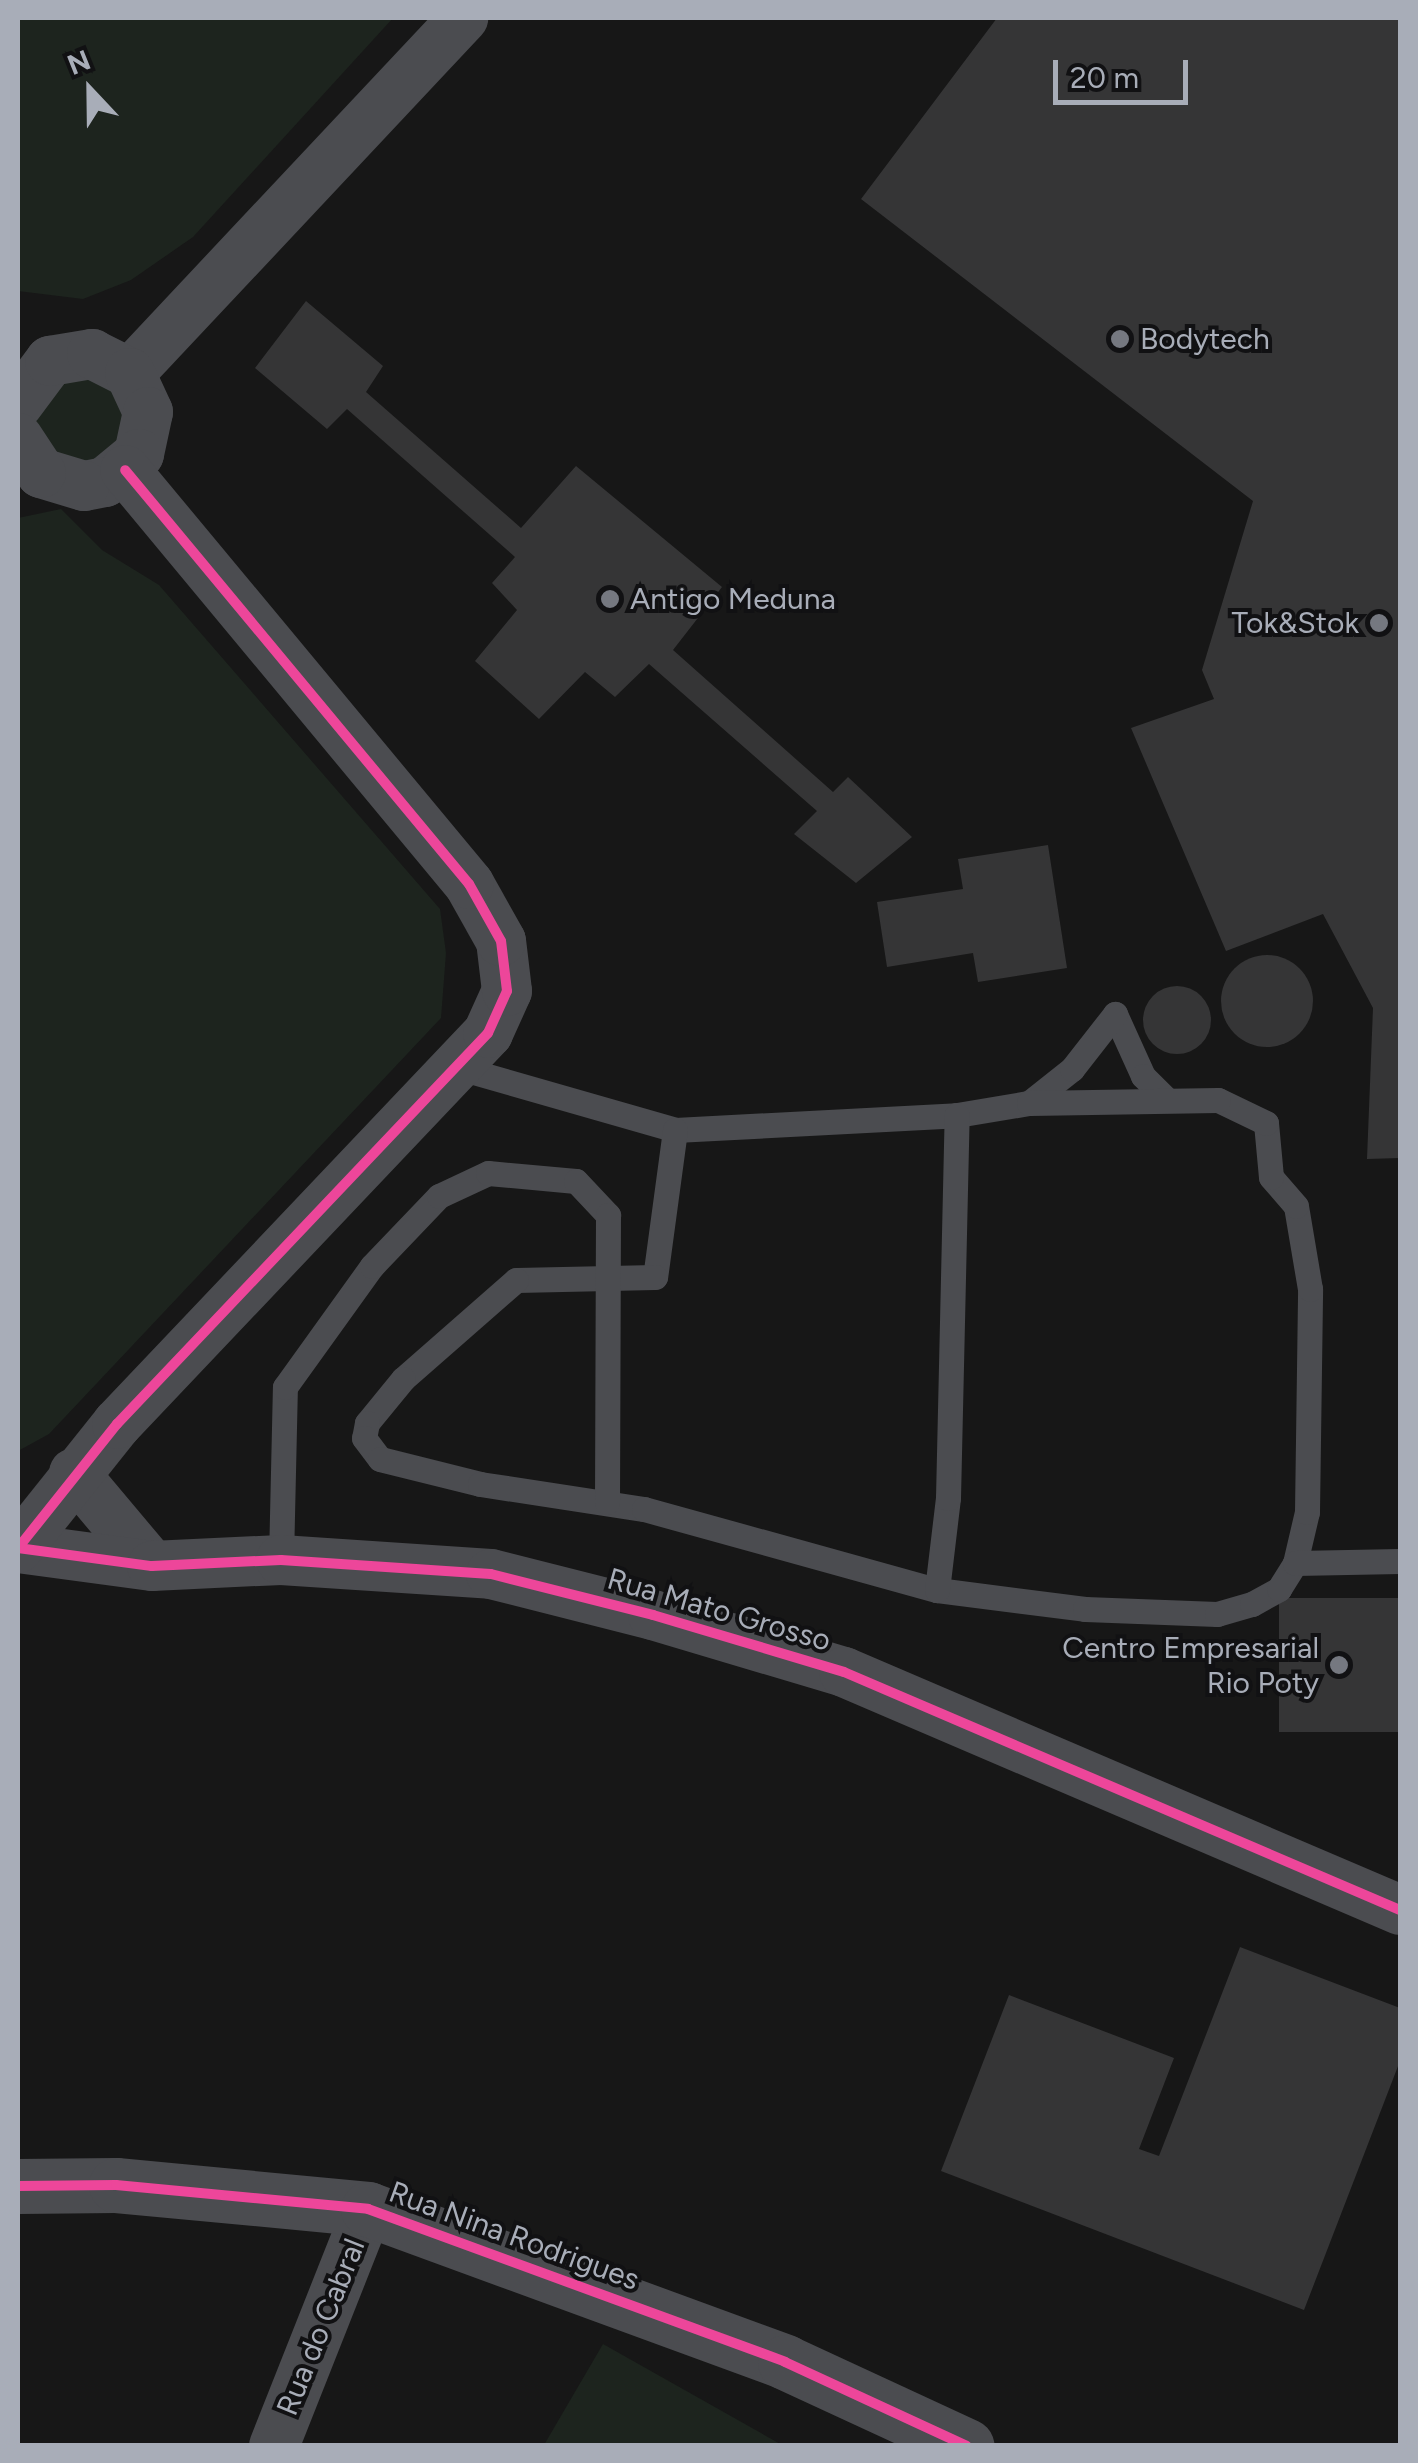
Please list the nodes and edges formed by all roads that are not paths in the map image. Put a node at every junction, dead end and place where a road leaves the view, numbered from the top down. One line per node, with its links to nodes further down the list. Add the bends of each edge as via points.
1 (463, 18): 2 (street)
2 (130, 373): 3 (street, via 102,357 70,354 32,375); 5 (street, via 148,412 147,434)
3 (18, 404)
4 (18, 438): 5 (street, via 42,473 62,483 106,482)
5 (125, 470): 6 (street, via 407,800 477,898 500,941 507,991 488,1032)
6 (456, 1066): 10 (lane); 12 (street)
7 (1165, 1098): 8 (lane); 8 (lane, via 1142,1076 1115,1014 1072,1068); 17 (lane, via 1251,1110 1266,1123 1271,1177 1296,1206 1310,1289 1307,1512)
8 (1029, 1103): 9 (lane)
9 (956, 1115): 10 (lane); 19 (lane, via 948,1498)
10 (675, 1130): 11 (lane, via 655,1277)
11 (606, 1274): 13 (lane); 13 (lane, via 516,1280 403,1379 364,1438 392,1466); 15 (lane, via 608,1215 576,1181 488,1174 439,1196 372,1266 285,1388 278,1432)
12 (74, 1473): 14 (street); 18 (street)
13 (607, 1502): 19 (lane)
14 (18, 1548): 18 (street, Rua Mato Grosso)
15 (281, 1560): 18 (street, Rua Mato Grosso); 20 (street, Rua Mato Grosso, via 491,1574 844,1672)
16 (1400, 1561): 17 (lane)
17 (1295, 1564): 19 (lane, via 1280,1589 1217,1614 1085,1610)
18 (152, 1566)
19 (937, 1590)
20 (1389, 1900)
21 (18, 2186): 22 (street, Rua Nina Rodrigues, via 116,2184)
22 (368, 2209): 23 (street, Rua Nina Rodrigues); 24 (street, Rua do Cabral)
23 (895, 2429): 25 (street, Rua Nina Rodrigues)
24 (274, 2446)
25 (967, 2446)

